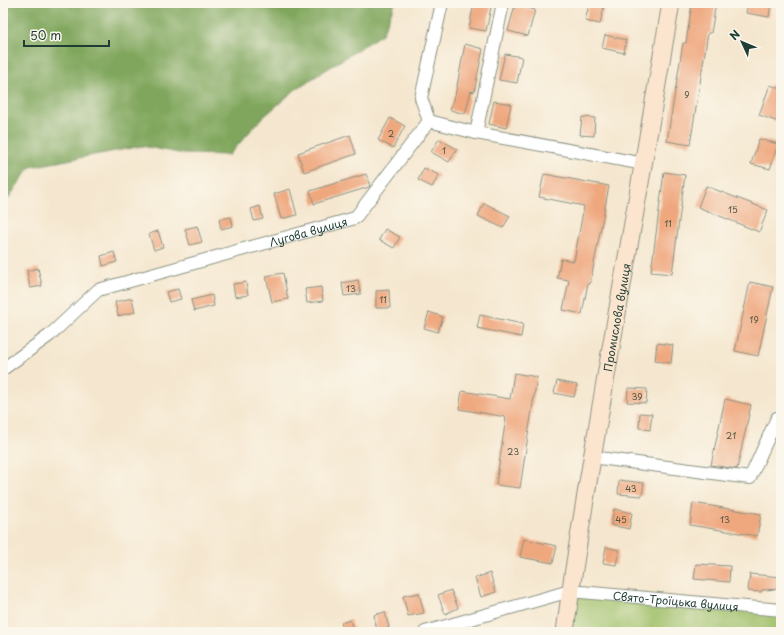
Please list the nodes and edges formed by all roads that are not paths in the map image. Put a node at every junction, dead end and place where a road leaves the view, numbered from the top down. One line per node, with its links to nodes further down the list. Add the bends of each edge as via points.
1 (442, 3): 4 (street, via 421,98)
2 (503, 3): 5 (street)
3 (671, 3): 6 (street, Промислова вулиця)
4 (429, 121): 5 (street); 7 (street, Лугова вулиця, via 355,218 98,290 50,335)
5 (476, 133): 6 (street)
6 (644, 164): 9 (street, Промислова вулиця)
7 (3, 369)
8 (781, 418): 9 (street, via 777,418 750,478)
9 (592, 457): 10 (street, Промислова вулиця)
10 (570, 591): 11 (street, Свято-Троїцька вулиця); 12 (street); 13 (street, Промислова вулиця)
11 (781, 610)
12 (425, 632)
13 (565, 632)

